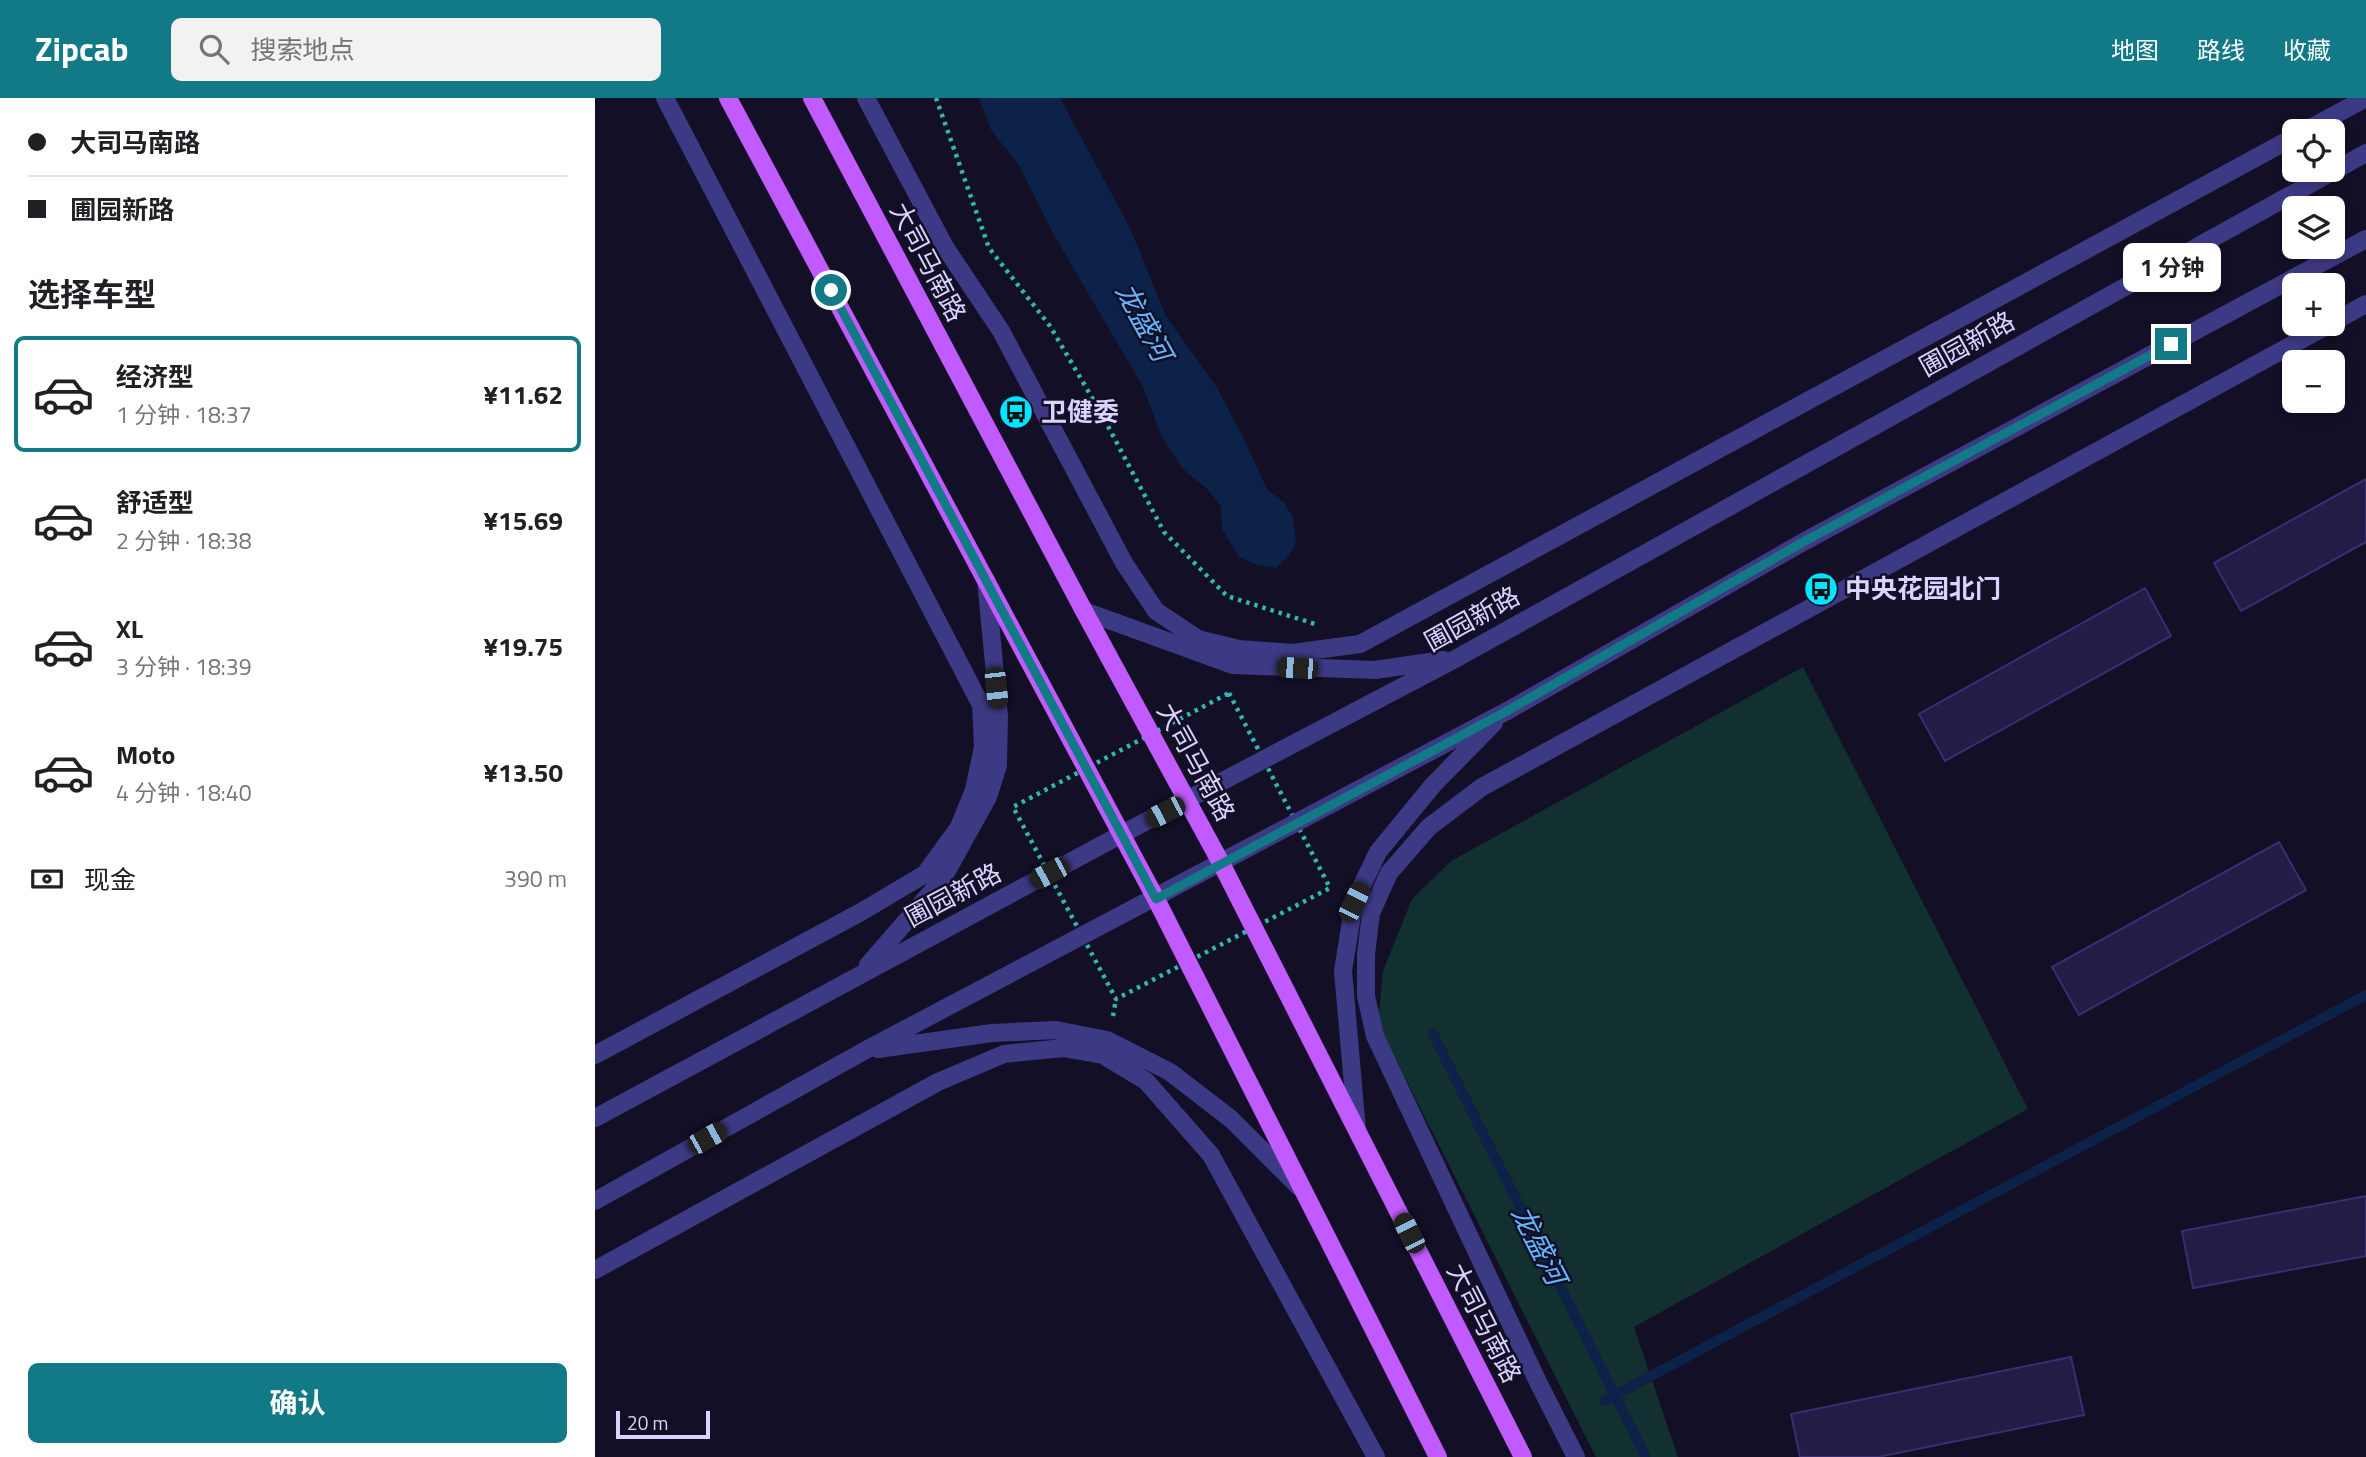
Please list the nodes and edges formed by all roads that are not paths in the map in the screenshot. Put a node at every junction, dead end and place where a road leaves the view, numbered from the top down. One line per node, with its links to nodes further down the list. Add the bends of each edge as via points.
1 (665, 98): 23 (street, via 981,705 983,747 974,790 958,827 925,874)
2 (728, 98): 13 (main road)
3 (811, 98): 14 (main road, 大司马南路)
4 (866, 98): 7 (street, via 945,247 1001,331 1123,563 1156,611 1198,639 1239,649 1292,653 1360,644)
5 (2366, 98): 6 (street)
6 (2327, 119)
7 (2282, 144)
8 (2366, 153): 15 (street, 圃园新路)
9 (2366, 239): 16 (street, via 1805,541)
10 (2366, 304): 11 (street)
11 (2345, 315)
12 (2307, 336): 32 (street, via 1482,787 1429,827 1389,873 1371,913 1366,954 1366,996 1375,1036)
13 (985, 578): 18 (main road); 21 (street, via 999,716 998,765 988,797 942,880)
14 (1084, 611): 15 (street, via 1233,665 1375,670); 17 (main road, 大司马南路)
15 (1457, 658): 17 (street, 圃园新路)
16 (1507, 711): 19 (street); 25 (street, via 1433,785 1378,852 1354,902 1343,971)
17 (1187, 801): 18 (street, 圃园新路); 19 (main road, 大司马南路)
18 (1122, 834): 20 (main road); 21 (street, 圃园新路)
19 (1221, 863): 20 (street); 25 (main road, 大司马南路)
20 (1156, 899): 22 (street); 26 (main road)
21 (858, 975): 24 (street, 圃园新路)
22 (865, 1051): 26 (street, via 992,1032 1056,1030 1107,1040 1170,1072 1231,1119); 27 (street)
23 (595, 1055)
24 (595, 1118)
25 (1358, 1133): 31 (main road, 大司马南路)
26 (1304, 1192): 30 (main road)
27 (595, 1201)
28 (595, 1270): 29 (street, via 938,1082 1005,1054 1063,1048 1104,1055 1146,1081 1211,1156)
29 (1376, 1457)
30 (1438, 1457)
31 (1523, 1457)
32 (1576, 1457)

